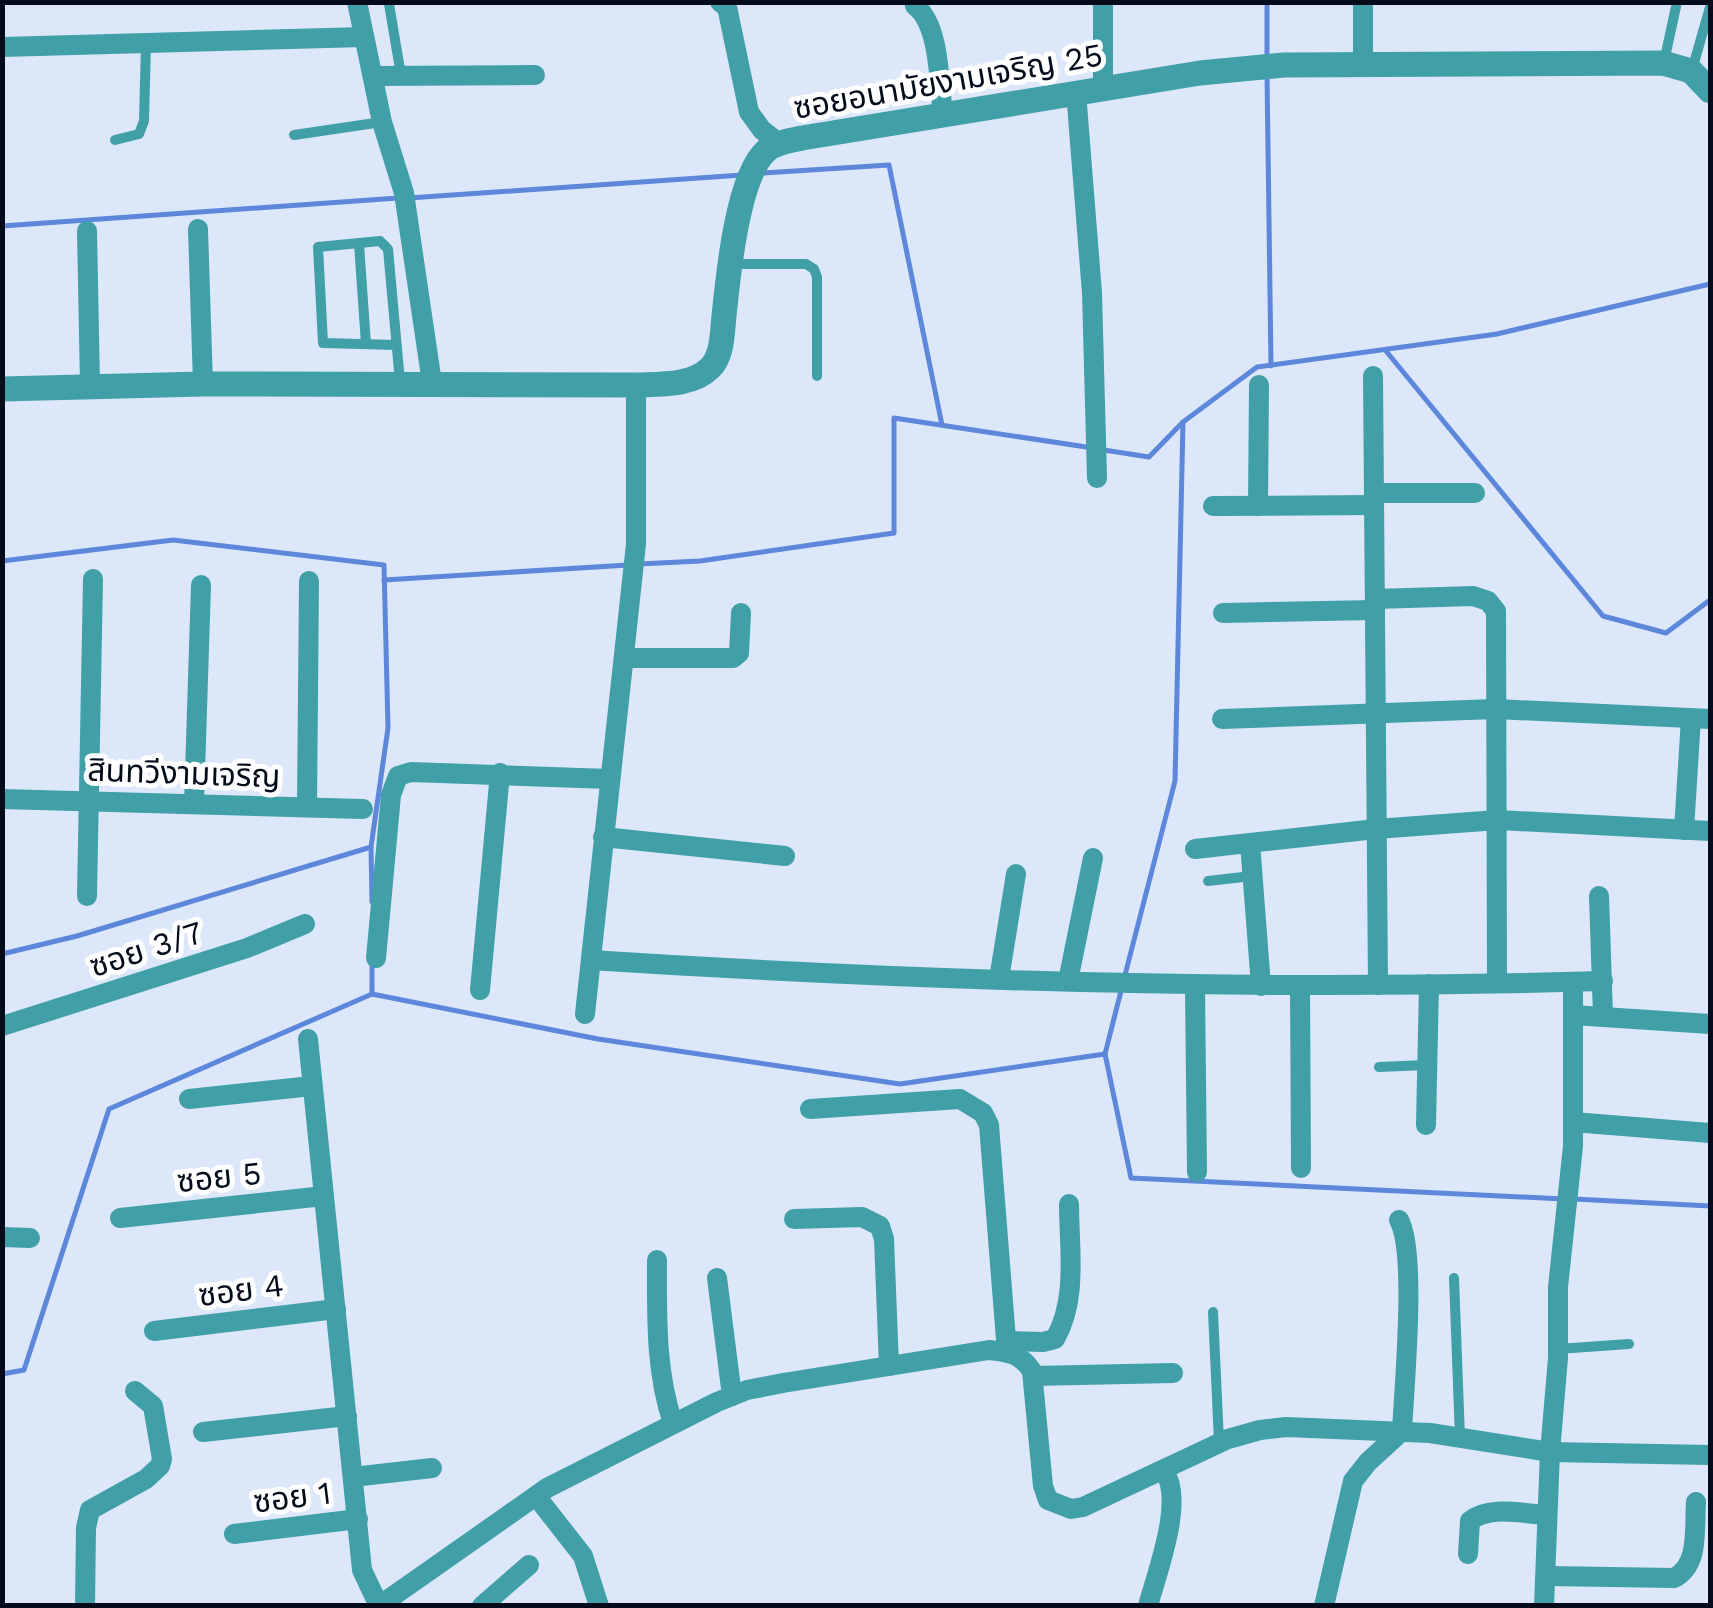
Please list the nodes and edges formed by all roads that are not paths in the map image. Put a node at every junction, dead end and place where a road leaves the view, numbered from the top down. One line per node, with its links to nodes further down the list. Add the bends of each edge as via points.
1 (357, 2): 9 (street)
2 (720, 2): 25 (street, via 749,112)
3 (1103, 2): 18 (street)
4 (1363, 2): 13 (street)
5 (1678, 2): 12 (lane)
6 (389, 4): 15 (lane)
7 (915, 6): 21 (street, via 932,28)
8 (1710, 8): 14 (lane)
9 (364, 37): 10 (street); 17 (street)
10 (146, 43): 11 (street); 24 (lane, via 144,122 139,134)
11 (2, 47)
12 (1663, 62): 13 (street, ซอยอนามัยงามเจริญ 25); 14 (street, ซอยอนามัยงามเจริญ 25)
13 (1363, 64): 18 (street, ซอยอนามัยงามเจริญ 25, via 1268,67)
14 (1691, 71): 19 (street, ซอยอนามัยงามเจริญ 25)
15 (401, 75): 16 (street); 17 (street)
16 (535, 75)
17 (373, 76): 22 (street)
18 (1103, 88): 20 (street, ซอยอนามัยงามเจริญ 25)
19 (1710, 91)
20 (1076, 92): 21 (street, ซอยอนามัยงามเจริญ 25); 41 (street, via 1092,294)
21 (943, 114): 25 (street, ซอยอนามัยงามเจริญ 25)
22 (382, 122): 23 (lane); 35 (street, via 404,193)
23 (294, 135)
24 (114, 140)
25 (779, 144): 29 (street, ซอยอนามัยงามเจริญ 25, via 764,152 753,175 737,216)
26 (198, 229): 36 (street)
27 (87, 231): 37 (street)
28 (359, 244): 30 (lane); 30 (lane, via 318,247 321,339 327,345); 31 (lane, via 380,241 388,249)
29 (730, 264): 32 (lane, via 814,269); 38 (street, ซอยอนามัยงามเจริญ 25, via 721,346 710,368 677,382)
30 (366, 344): 31 (lane)
31 (396, 345): 34 (lane)
32 (817, 376)
33 (1373, 376): 43 (street)
34 (400, 383): 35 (street, ซอยอนามัยงามเจริญ 25); 36 (street, ซอยอนามัยงามเจริญ 25)
35 (432, 383): 38 (street, ซอยอนามัยงามเจริญ 25)
36 (202, 384): 37 (street, ซอยอนามัยงามเจริญ 25)
37 (90, 385): 40 (street, ซอยอนามัยงามเจริญ 25)
38 (636, 385): 52 (street, via 636,544)
39 (1259, 385): 45 (street)
40 (2, 389)
41 (1097, 478)
42 (1474, 494): 43 (street)
43 (1374, 500): 45 (street); 49 (street)
44 (1213, 506): 45 (street)
45 (1258, 506)
46 (93, 579): 60 (street)
47 (309, 581): 62 (street)
48 (202, 585): 61 (street)
49 (1375, 604): 51 (street); 53 (street, via 1473,596 1494,606); 54 (street)
50 (741, 612): 52 (street, via 733,658)
51 (1223, 612)
52 (626, 658): 58 (street)
53 (1496, 709): 54 (street); 55 (street); 64 (street)
54 (1375, 714): 56 (street); 65 (street)
55 (1701, 718): 66 (street)
56 (1222, 719)
57 (500, 773): 58 (street); 79 (street, via 398,776); 91 (street)
58 (610, 779): 68 (street)
59 (2, 798): 60 (street, สินทวีงามเจริญ)
60 (88, 800): 61 (street, สินทวีงามเจริญ); 76 (street)
61 (194, 804): 62 (street, สินทวีงามเจริญ)
62 (307, 806): 63 (street, สินทวีงามเจริญ)
63 (363, 809)
64 (1498, 820): 65 (street); 66 (street); 85 (street)
65 (1376, 829): 69 (street); 86 (street)
66 (1684, 830): 67 (street)
67 (1710, 831)
68 (604, 838): 71 (street); 80 (street)
69 (1250, 843): 70 (street); 74 (street)
70 (1195, 850)
71 (785, 856)
72 (1092, 858): 82 (street)
73 (1016, 874): 81 (street)
74 (1252, 876): 75 (lane); 89 (street)
75 (1208, 881)
76 (87, 896)
77 (1599, 896): 83 (street)
78 (305, 924): 96 (street, ซอย 3/7)
79 (376, 958)
80 (592, 960): 81 (street); 92 (street)
81 (999, 979): 82 (street)
82 (1068, 981): 88 (street)
83 (1603, 981): 84 (street); 94 (street)
84 (1572, 982): 85 (street); 93 (street)
85 (1498, 983): 87 (street)
86 (1378, 984): 87 (street); 90 (street)
87 (1429, 984): 98 (street)
88 (1195, 986): 89 (street); 107 (street)
89 (1261, 986): 90 (street)
90 (1300, 986): 106 (street)
91 (480, 990)
92 (585, 1014)
93 (1574, 1015): 94 (street); 103 (street)
94 (1604, 1016): 95 (street)
95 (1710, 1024)
96 (2, 1026)
97 (308, 1039): 100 (street)
98 (1426, 1066): 99 (lane); 104 (street)
99 (1379, 1067)
100 (312, 1086): 101 (street); 108 (street)
101 (189, 1099)
102 (810, 1109): 122 (street, via 960,1099 983,1113)
103 (1574, 1122): 105 (street); 123 (street)
104 (1426, 1125)
105 (1710, 1132)
106 (1301, 1168)
107 (1197, 1172)
108 (324, 1196): 110 (street, ซอย 5); 118 (street)
109 (1069, 1204): 122 (street, via 1070,1297 1062,1326 1054,1339)
110 (120, 1218)
111 (794, 1219): 124 (street, via 862,1217 880,1226)
112 (1399, 1220): 131 (street, via 1406,1236)
113 (2, 1237): 114 (street)
114 (30, 1238)
115 (657, 1260): 130 (street, via 658,1338)
116 (717, 1278): 128 (street)
117 (1454, 1278): 133 (lane)
118 (336, 1309): 120 (street, ซอย 4); 129 (street)
119 (1213, 1312): 134 (lane)
120 (154, 1331)
121 (1629, 1344): 123 (lane)
122 (1007, 1346): 124 (street); 126 (street)
123 (1558, 1349): 135 (street)
124 (889, 1366): 128 (street)
125 (1172, 1373): 126 (street)
126 (1033, 1376): 138 (street, via 1048,1500 1083,1507)
127 (134, 1391): 148 (street, via 152,1406 162,1459 154,1474 90,1510)
128 (732, 1396): 130 (street)
129 (347, 1416): 132 (street); 139 (street)
130 (673, 1422): 140 (street)
131 (1402, 1431): 133 (street); 134 (street, via 1299,1427); 153 (street, via 1353,1482)
132 (202, 1432)
133 (1460, 1438): 135 (street)
134 (1219, 1443): 138 (street)
135 (1550, 1452): 136 (street); 142 (street)
136 (1710, 1455)
137 (432, 1468): 139 (street)
138 (1164, 1471): 152 (street, via 1171,1514)
139 (353, 1476): 143 (street)
140 (536, 1496): 149 (street); 151 (street, via 583,1556)
141 (1696, 1502): 147 (street, via 1691,1562 1683,1574)
142 (1547, 1515): 145 (street, via 1476,1516); 147 (street)
143 (358, 1519): 144 (street, ซอย 1); 149 (street, via 362,1570)
144 (234, 1534)
145 (1468, 1554)
146 (529, 1565): 150 (street)
147 (1546, 1576): 154 (street)
148 (86, 1606)
149 (379, 1606)
150 (482, 1606)
151 (599, 1606)
152 (1148, 1606)
153 (1324, 1606)
154 (1544, 1606)

